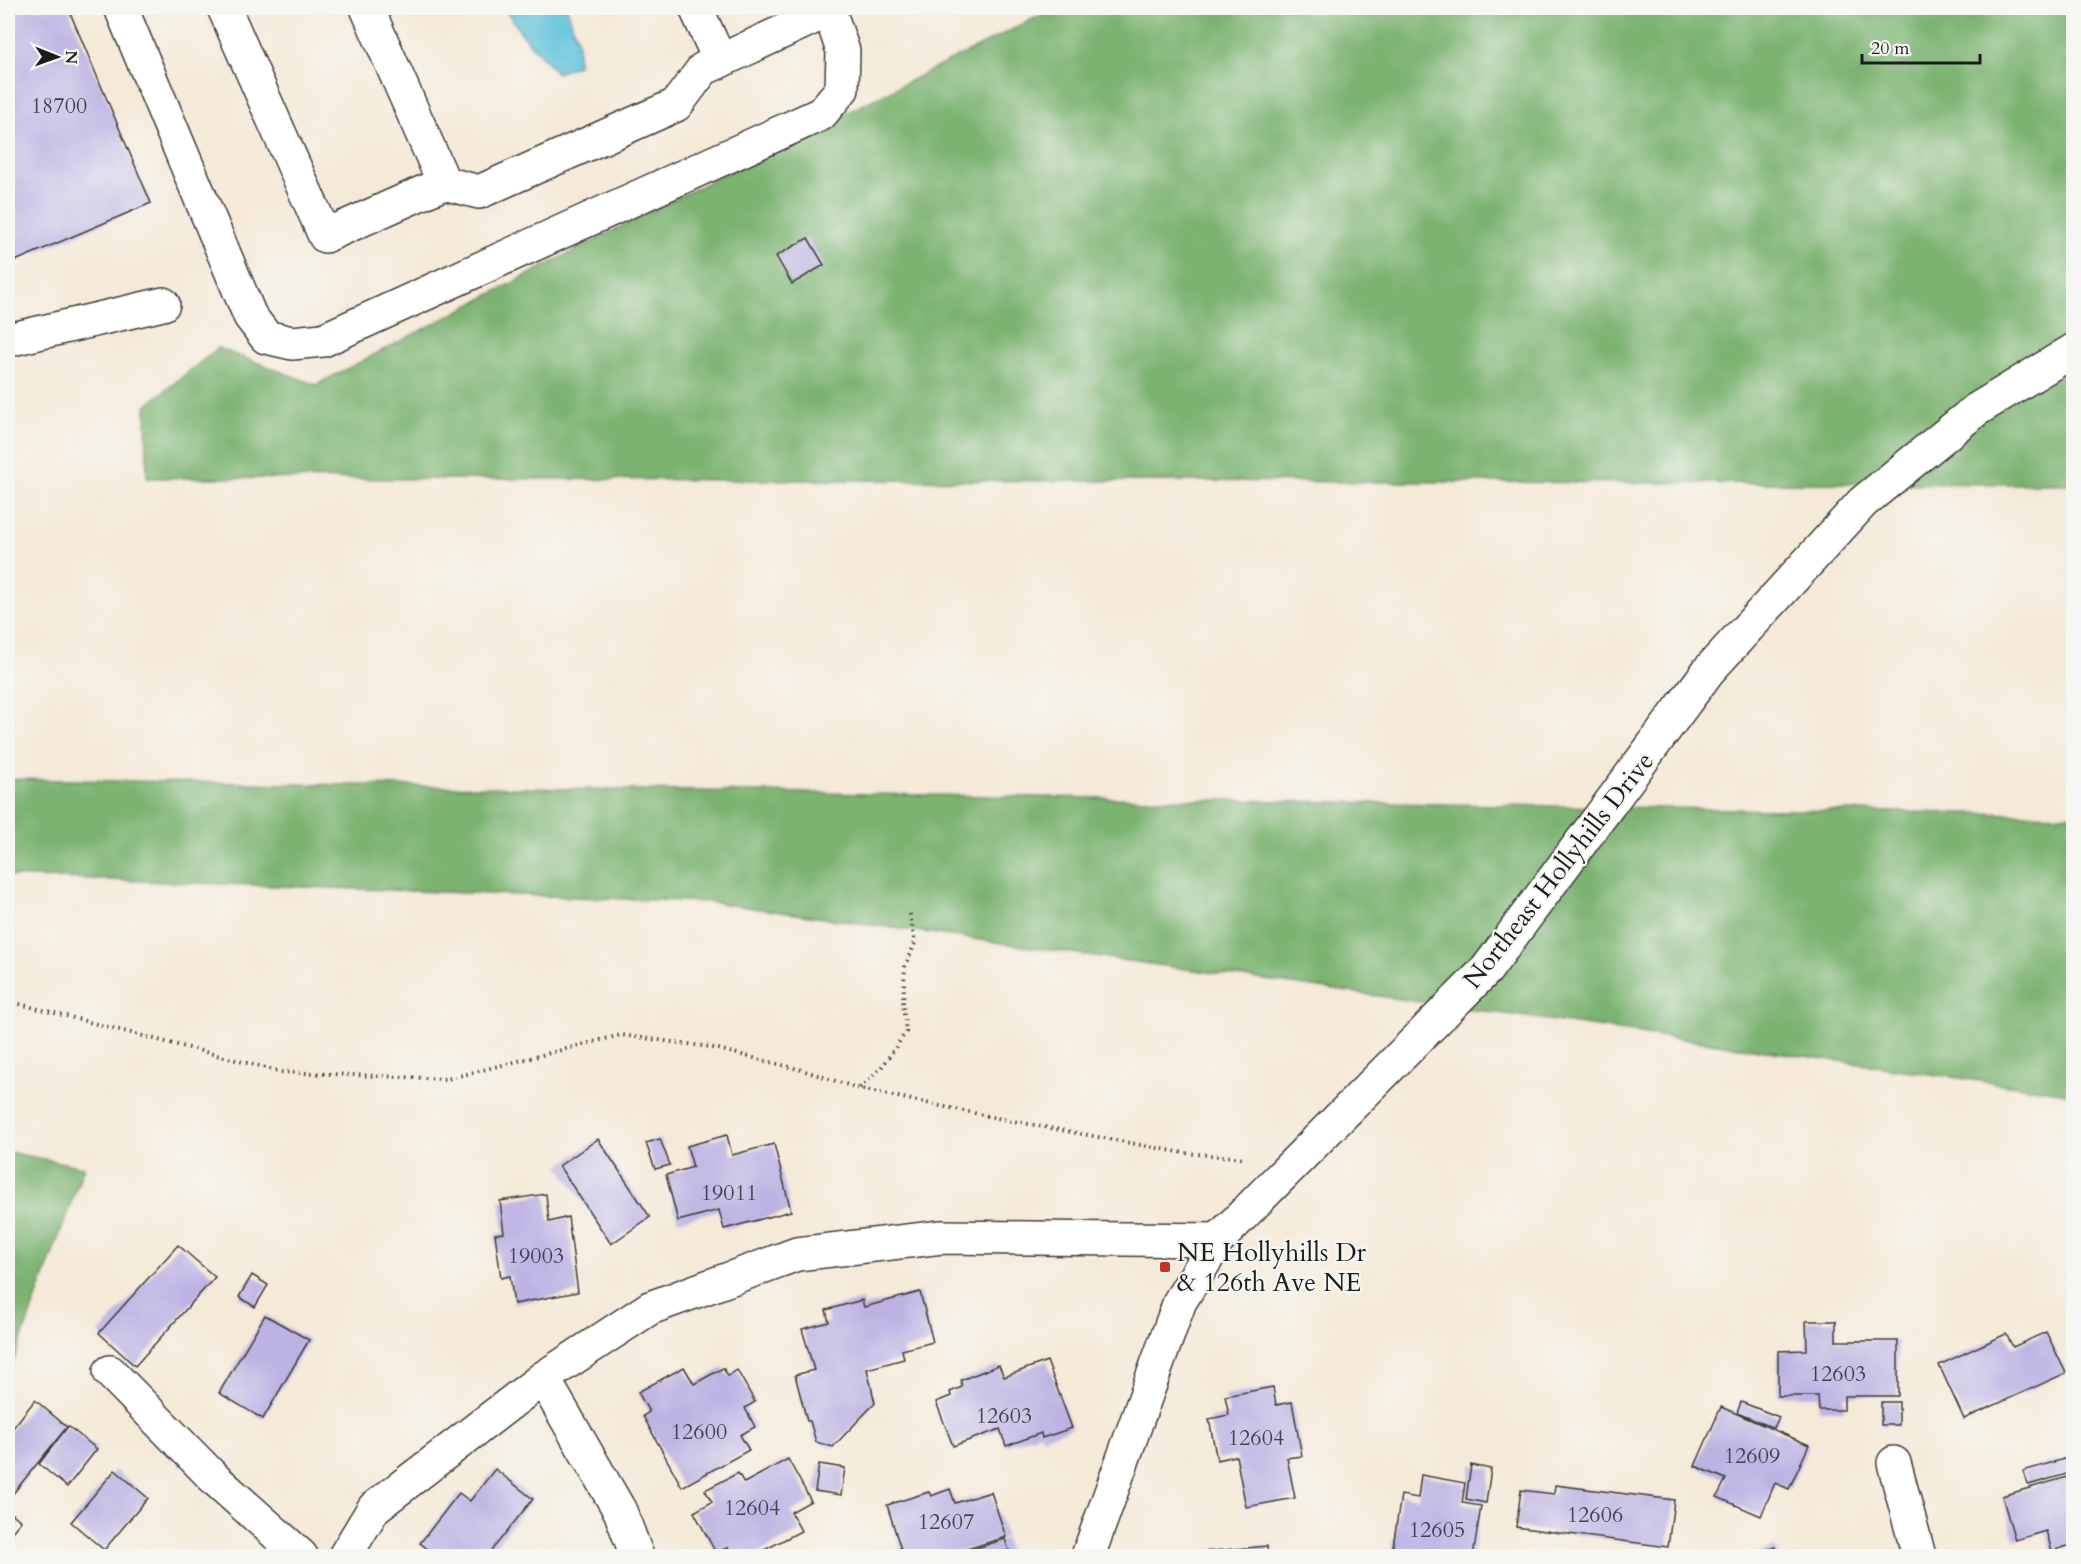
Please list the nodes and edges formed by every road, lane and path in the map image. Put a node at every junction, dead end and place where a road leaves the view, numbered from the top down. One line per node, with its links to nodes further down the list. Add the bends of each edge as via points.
1 (121, 8): 5 (main road, via 250,316 266,337 292,343 323,340 821,114 842,89 843,51)
2 (224, 8): 7 (main road, via 325,236)
3 (367, 8): 7 (main road)
4 (696, 8): 6 (main road)
5 (831, 8): 6 (main road)
6 (720, 61): 7 (main road, via 703,69 676,105 479,192)
7 (444, 183)
8 (163, 304): 9 (main road)
9 (8, 340)
10 (2073, 350): 14 (main road, Northeast Hollyhills Drive, via 1976,410 1863,502 1709,670 1487,969)
11 (910, 914): 13 (path, via 915,943 905,967 906,1032 881,1068)
12 (8, 1001): 13 (path, via 282,1072 447,1079 621,1035 710,1047)
13 (860, 1089): 14 (path, via 1184,1152)
14 (1294, 1163): 15 (main road, Northeast Hollyhills Drive)
15 (1218, 1240): 17 (main road, via 942,1237 797,1254 650,1308); 22 (main road, Northeast Hollyhills Drive, via 1180,1301)
16 (110, 1372): 19 (main road, via 216,1480)
17 (543, 1378): 20 (main road, via 374,1508); 21 (main road, via 620,1511)
18 (1894, 1463): 23 (main road)
19 (301, 1557)
20 (345, 1557)
21 (637, 1557)
22 (1088, 1557)
23 (1919, 1557)

